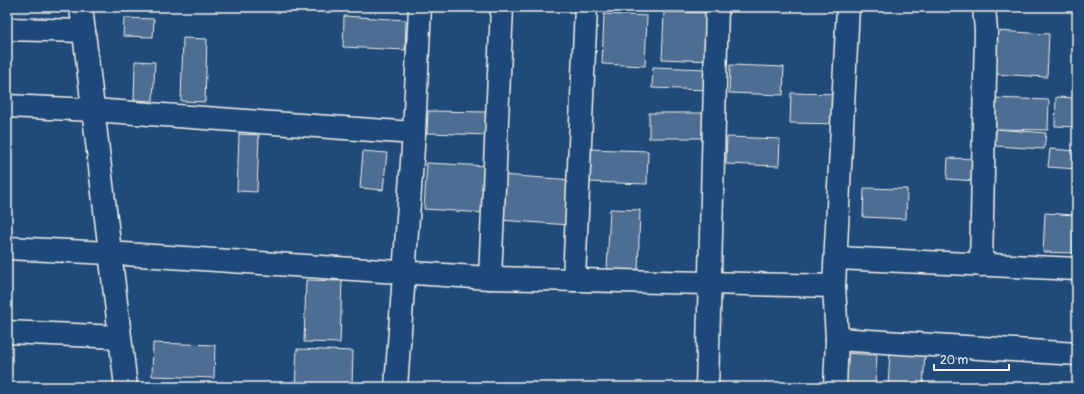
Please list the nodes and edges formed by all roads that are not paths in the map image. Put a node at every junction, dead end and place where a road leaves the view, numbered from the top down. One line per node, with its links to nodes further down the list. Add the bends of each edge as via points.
1 (81, 7): 9 (street)
2 (420, 7): 12 (street)
3 (502, 7): 19 (street)
4 (586, 7): 20 (street)
5 (717, 7): 21 (street)
6 (848, 7): 15 (street)
7 (984, 7): 16 (street, via 986,31)
8 (7, 29): 9 (street)
9 (84, 31): 11 (street)
10 (7, 106): 11 (street)
11 (93, 110): 12 (street); 14 (street)
12 (414, 133): 18 (street)
13 (7, 248): 14 (street)
14 (109, 253): 18 (street); 24 (street)
15 (836, 258): 16 (street); 22 (street)
16 (981, 265): 17 (street)
17 (1077, 269)
18 (405, 271): 19 (street); 28 (street)
19 (490, 278): 20 (street)
20 (574, 280): 21 (street)
21 (711, 284): 22 (street); 29 (street)
22 (834, 286): 25 (street)
23 (7, 332): 24 (street)
24 (119, 337): 27 (street)
25 (837, 339): 26 (street); 30 (street)
26 (1077, 354)
27 (126, 387)
28 (396, 387)
29 (707, 387)
30 (835, 387)

